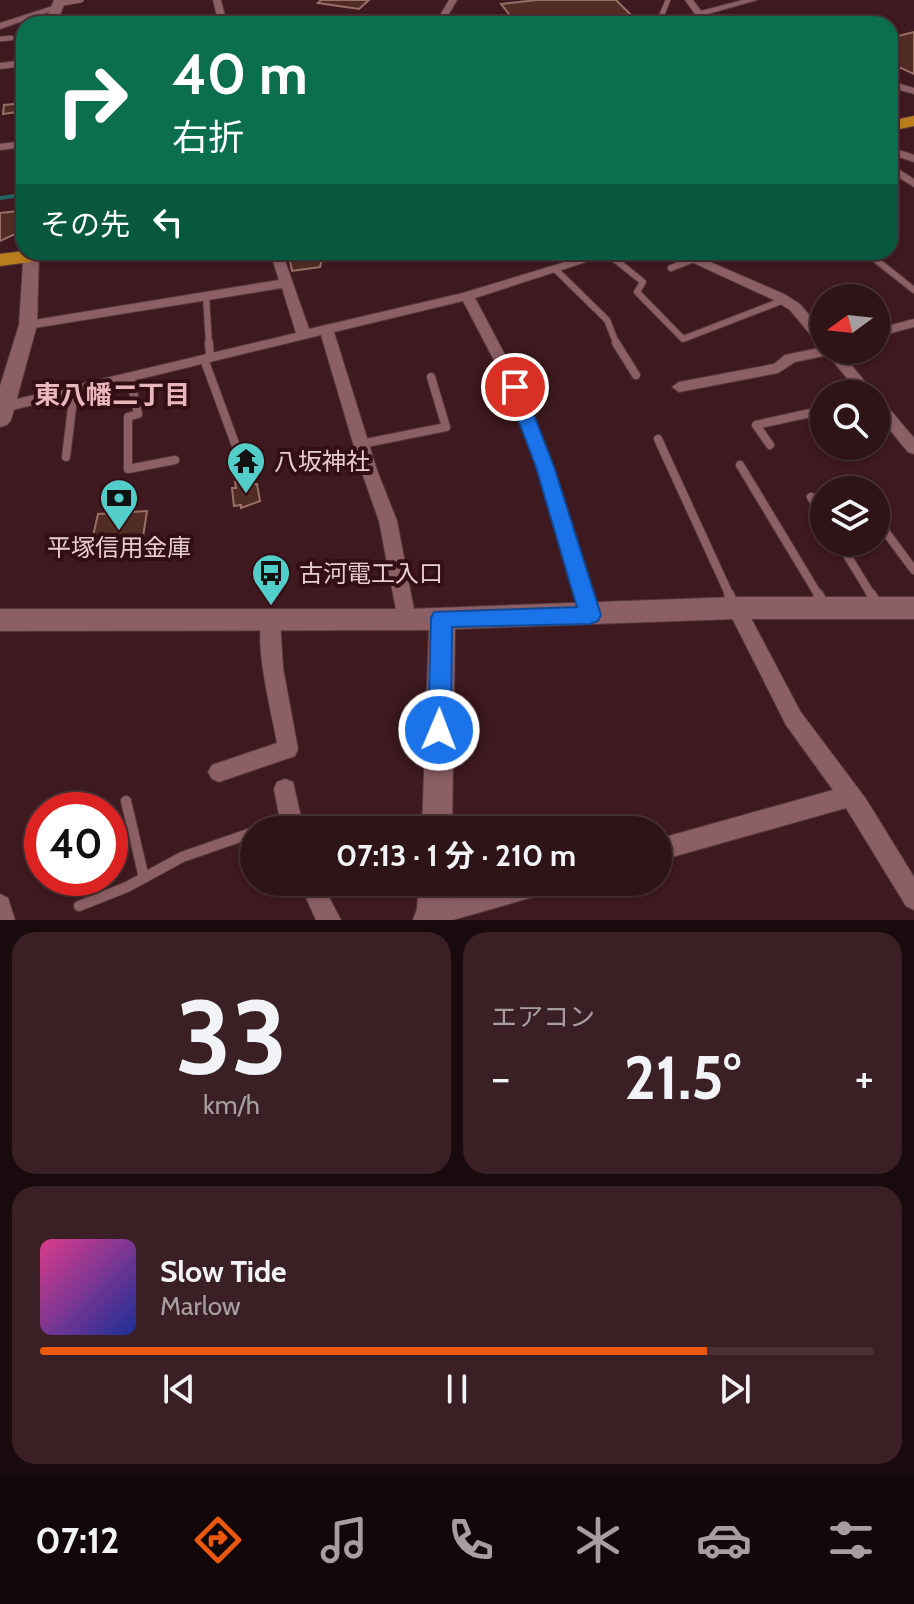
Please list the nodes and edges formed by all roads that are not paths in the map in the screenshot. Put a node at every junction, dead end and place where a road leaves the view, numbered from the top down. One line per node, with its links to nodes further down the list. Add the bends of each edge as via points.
1 (81, 0): 4 (lane)
2 (689, 0): 5 (street)
3 (753, 0): 5 (street)
4 (58, 4): 6 (street)
5 (699, 14)
6 (26, 16)
7 (11, 38): 8 (lane)
8 (1, 39): 9 (lane)
9 (0, 49)
10 (28, 260): 25 (street)
11 (279, 260): 19 (street)
12 (587, 260): 18 (street)
13 (617, 260): 23 (lane, via 643,282 637,292 683,339)
14 (691, 260): 17 (lane)
15 (696, 260): 23 (street)
16 (876, 260): 20 (lane)
17 (671, 268)
18 (556, 270): 22 (street); 33 (lane, via 607,320)
19 (287, 283): 21 (street); 29 (street)
20 (914, 290)
21 (206, 296): 25 (street); 31 (lane)
22 (467, 296): 28 (street); 57 (street, via 515,387)
23 (784, 300): 26 (street)
24 (914, 323): 27 (street)
25 (28, 325): 39 (street)
26 (810, 325)
27 (890, 329)
28 (327, 331): 29 (street); 43 (street)
29 (304, 335): 31 (street)
30 (810, 354): 37 (street, via 790,358 778,368)
31 (207, 359): 34 (street); 49 (lane)
32 (843, 364): 36 (street)
33 (636, 375)
34 (130, 377): 38 (street); 47 (lane, via 138,414 128,417 128,469)
35 (431, 377): 43 (lane, via 446,427)
36 (856, 380)
37 (679, 387)
38 (74, 391): 39 (street); 46 (lane)
39 (1, 412)
40 (810, 413): 44 (lane, via 756,425)
41 (890, 420): 45 (street)
42 (658, 439): 53 (lane)
43 (361, 444): 61 (street, via 388,521)
44 (770, 445)
45 (914, 448)
46 (66, 457)
47 (175, 460)
48 (740, 465): 54 (lane)
49 (247, 476)
50 (890, 538): 52 (lane)
51 (847, 556): 55 (lane)
52 (914, 570)
53 (736, 608): 54 (street); 57 (street); 64 (street, via 793,718)
54 (827, 608): 55 (street)
55 (879, 608): 56 (street)
56 (914, 608)
57 (590, 615): 58 (street)
58 (442, 618): 61 (street); 67 (street)
59 (271, 619): 60 (street); 61 (street); 62 (street, via 269,650 288,749)
60 (0, 620)
61 (407, 620)
62 (219, 772)
63 (285, 789): 66 (street)
64 (850, 796): 69 (street); 74 (street)
65 (128, 810): 70 (lane)
66 (290, 816)
67 (437, 816)
68 (240, 837): 70 (lane, via 182,857)
69 (672, 846)
70 (144, 878): 76 (lane)
71 (315, 896): 79 (street)
72 (439, 896): 77 (street)
73 (505, 896): 77 (street)
74 (914, 898)
75 (0, 906): 78 (street)
76 (79, 906)
77 (445, 916)
78 (3, 920)
79 (329, 920)

